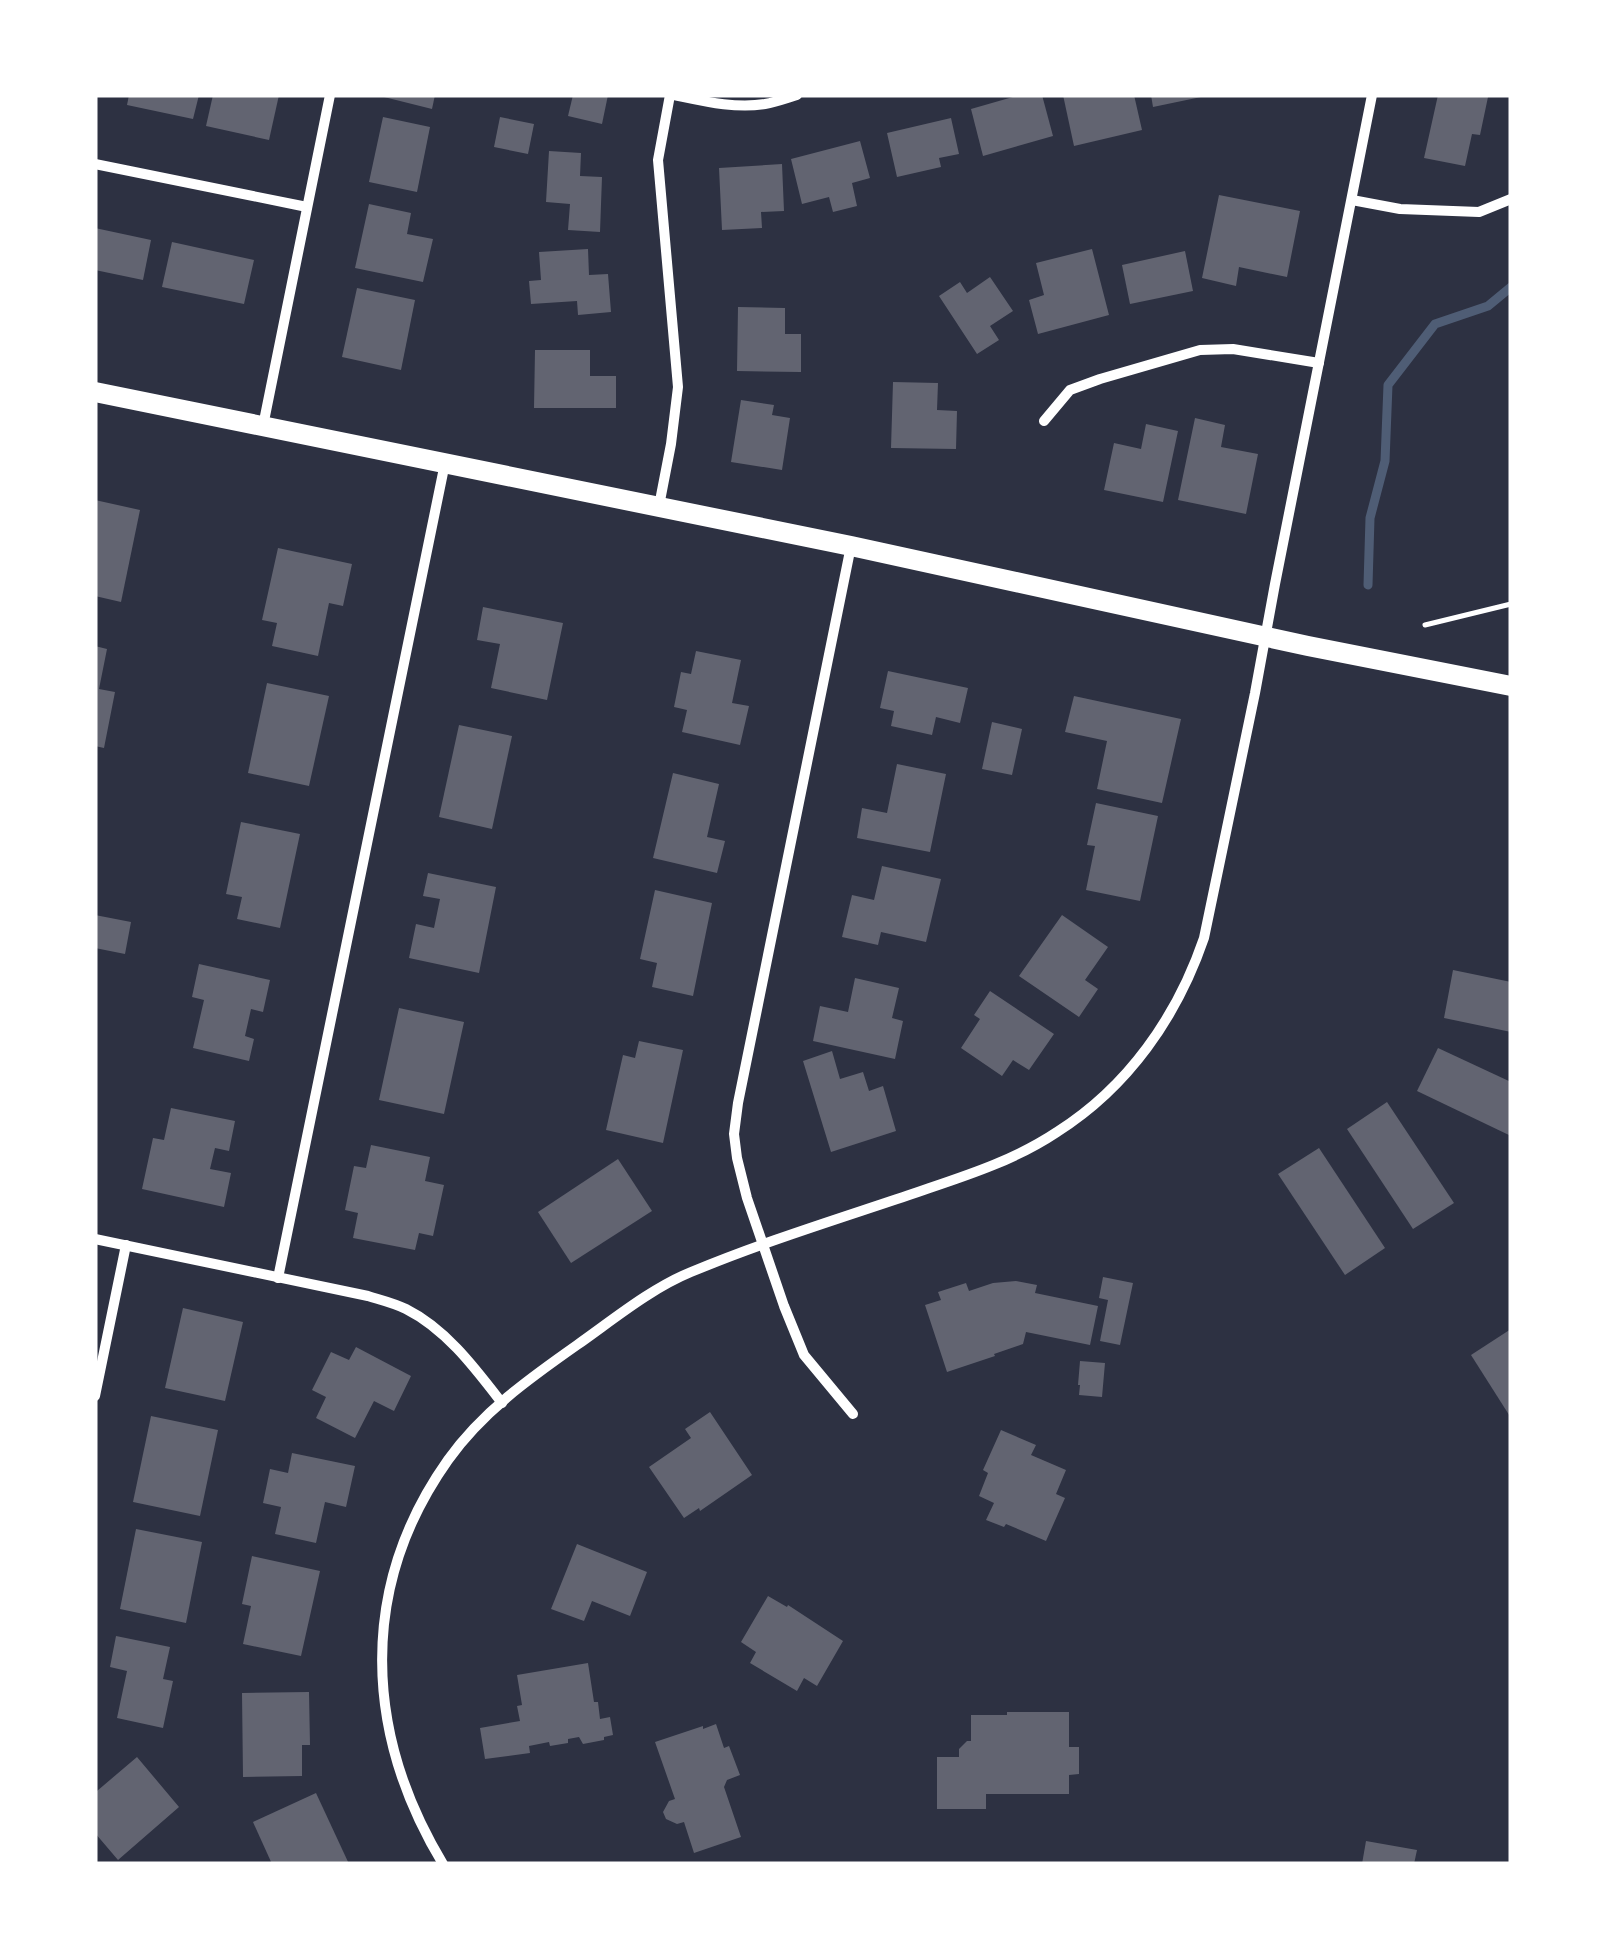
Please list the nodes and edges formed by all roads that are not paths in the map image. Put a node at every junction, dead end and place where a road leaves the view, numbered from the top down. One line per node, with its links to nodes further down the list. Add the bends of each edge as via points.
1 (330, 95): 8 (street)
2 (672, 95): 3 (street, via 740,105); 14 (street, via 658,160 678,387)
3 (797, 95)
4 (1372, 95): 6 (street)
5 (95, 164): 8 (street)
6 (1352, 200): 7 (street, via 1479,212); 9 (street)
7 (1511, 200)
8 (308, 206): 12 (street)
9 (1319, 363): 11 (street, via 1200,350 1070,390); 16 (street)
10 (95, 392): 12 (main road)
11 (1044, 421)
12 (263, 426): 13 (main road)
13 (445, 464): 14 (main road); 21 (street)
14 (659, 507): 15 (main road)
15 (852, 546): 16 (main road); 20 (street, via 734,1134)
16 (1266, 637): 17 (main road); 20 (street, via 1204,938 1170,1016 1145,1052 1097,1103 1026,1152)
17 (1511, 686)
18 (95, 1239): 19 (street)
19 (126, 1245): 21 (street); 22 (street)
20 (763, 1245): 23 (street, via 649,1294); 24 (street, via 804,1355)
21 (278, 1278): 23 (street, via 405,1308 436,1328)
22 (95, 1396)
23 (502, 1402): 25 (street, via 449,1459 423,1502 391,1578 384,1622 384,1703 400,1774)
24 (853, 1414)
25 (443, 1864)

